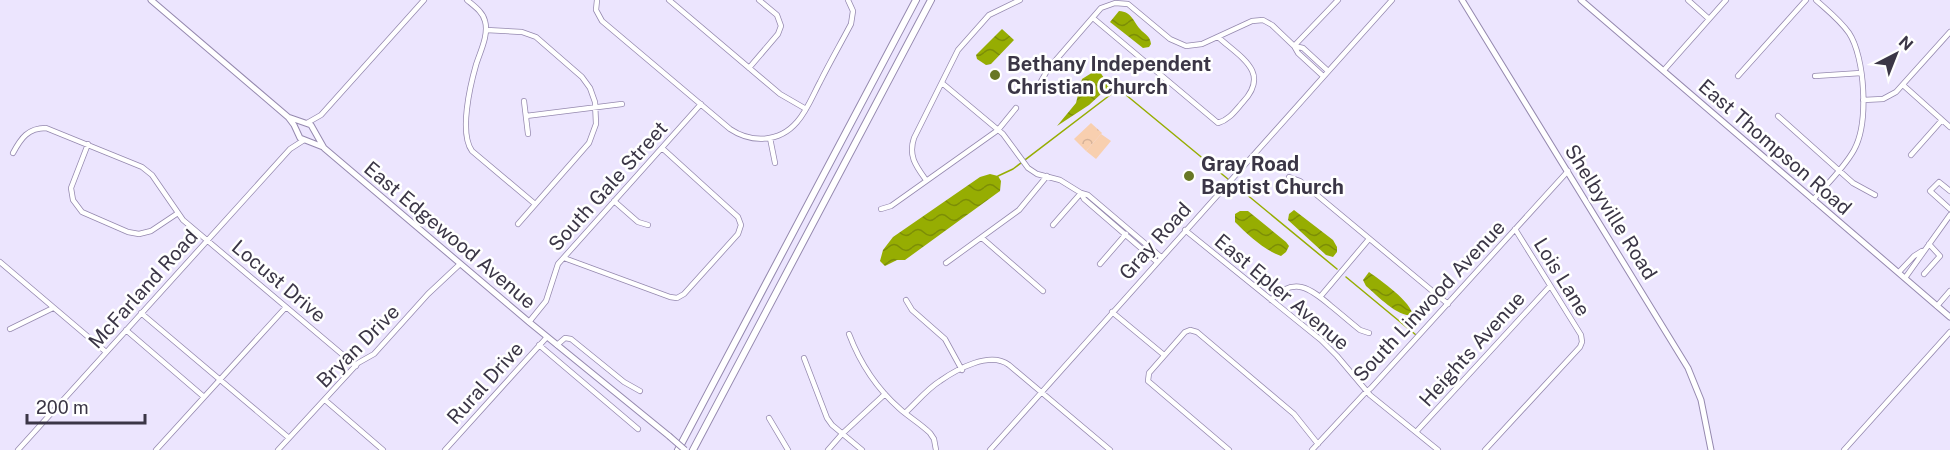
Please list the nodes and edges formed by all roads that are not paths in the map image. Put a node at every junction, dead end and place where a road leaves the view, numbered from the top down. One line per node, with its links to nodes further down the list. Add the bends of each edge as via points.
1 (151, 0): 47 (main road, East Edgewood Avenue)
2 (424, 0): 44 (street)
3 (467, 0): 21 (street, via 483,15)
4 (597, 0): 40 (street, via 601,20)
5 (669, 0): 27 (street)
6 (759, 0): 27 (street, via 776,14 781,27)
7 (916, 0): 146 (highway)
8 (931, 0): 148 (highway)
9 (1020, 0): 34 (street, via 986,18 958,50)
10 (1392, 0): 29 (street, Gray Road)
11 (1462, 0): 65 (main road, Shelbyville Road)
12 (1581, 0): 28 (main road, East Thompson Road)
13 (1688, 0): 20 (street)
14 (1726, 0): 20 (street)
15 (1806, 0): 32 (street)
16 (1816, 0): 30 (street, via 1850,34)
17 (1335, 1): 26 (street)
18 (849, 2): 43 (street, via 851,24)
19 (1093, 18): 23 (street, via 1101,8 1122,3 1136,9 1170,39 1186,46); 23 (street, via 1218,123 1226,121 1250,95 1256,79 1254,70); 35 (street, via 1048,69)
20 (1709, 19): 28 (street)
21 (486, 30): 41 (street, via 522,32 536,37 582,77); 74 (street, via 465,135 474,152)
22 (1950, 32): 24 (street)
23 (1218, 37): 26 (street, via 1263,20)
24 (1943, 39): 25 (street); 36 (street)
25 (1950, 45)
26 (1294, 46): 29 (street, via 1303,48); 31 (street)
27 (749, 68): 43 (street, via 782,96)
28 (1664, 70): 72 (main road, East Thompson Road)
29 (1328, 71): 31 (street, Gray Road)
30 (1861, 73): 33 (street); 37 (street)
31 (1323, 76): 83 (street, Gray Road)
32 (1738, 76)
33 (1815, 76)
34 (942, 83): 51 (street); 68 (street, via 911,149 912,159)
35 (1039, 85)
36 (1903, 85): 37 (street, via 1886,98); 48 (street)
37 (1863, 100): 64 (street, via 1860,137)
38 (524, 101): 45 (street)
39 (622, 104): 41 (street)
40 (701, 104): 55 (street, via 738,134 751,139); 59 (street, South Gale Street)
41 (595, 108): 45 (street); 74 (street, via 596,124 589,143)
42 (1016, 108): 51 (street)
43 (806, 109): 55 (street, via 791,128)
44 (321, 115): 49 (street); 52 (street)
45 (526, 116): 54 (street)
46 (1778, 116): 64 (street)
47 (288, 117): 49 (main road, East Edgewood Avenue); 53 (main road, East Edgewood Avenue)
48 (1942, 120): 50 (street); 62 (street)
49 (306, 123): 52 (main road, East Edgewood Avenue); 53 (main road)
50 (1950, 127)
51 (998, 130): 66 (street, via 1023,162 1037,174); 68 (street)
52 (314, 131): 56 (main road, via 312,138); 58 (main road, East Edgewood Avenue)
53 (297, 132): 56 (main road, East Edgewood Avenue); 60 (street, McFarland Road)
54 (528, 134)
55 (770, 138): 63 (street)
56 (305, 140): 58 (main road, East Edgewood Avenue); 60 (street, McFarland Road)
57 (88, 144): 61 (street, Locust Drive, via 50,128 40,128 24,136); 77 (street, Locust Drive, via 147,170); 77 (street, via 71,188 73,201 82,212 139,234 151,231)
58 (324, 148): 95 (main road, East Edgewood Avenue)
59 (662, 148): 73 (street, South Gale Street); 91 (street, via 739,219 738,234 679,297)
60 (290, 149): 87 (street, McFarland Road)
61 (13, 153)
62 (1911, 155)
63 (775, 163)
64 (1839, 170): 71 (street); 72 (street)
65 (1568, 171): 82 (street, South Linwood Avenue); 159 (main road, Shelbyville Road, via 1691,373)
66 (1047, 176): 70 (street); 85 (street, via 1019,210)
67 (1289, 177): 86 (street, via 1300,181)
68 (926, 180): 75 (street)
69 (1950, 191): 76 (street, via 1939,182 1930,191)
70 (1082, 193): 81 (street); 84 (street)
71 (1875, 195)
72 (1813, 200): 97 (main road, East Thompson Road)
73 (614, 201): 80 (street, via 638,222); 91 (street, South Gale Street)
74 (535, 204): 79 (street)
75 (881, 209)
76 (1950, 209)
77 (178, 213): 87 (street, Locust Drive)
78 (1950, 215): 88 (street)
79 (518, 224)
80 (648, 225)
81 (1053, 225)
82 (1515, 229): 100 (street, Lois Lane); 106 (street, South Linwood Avenue)
83 (1185, 230): 90 (street, Gray Road); 105 (street, East Epler Avenue)
84 (1127, 232): 90 (street); 93 (street); 96 (street)
85 (982, 238): 94 (street); 101 (street)
86 (1369, 239): 103 (street); 106 (street)
87 (207, 240): 108 (street, Locust Drive); 111 (street, McFarland Road)
88 (1929, 244): 89 (street); 98 (street, via 1940,255)
89 (1925, 249): 97 (street); 99 (street)
90 (1161, 257): 93 (street, Gray Road)
91 (564, 258): 113 (street, South Gale Street, via 555,270 546,301)
92 (0, 262): 109 (street)
93 (1157, 262): 110 (street, Gray Road)
94 (946, 263)
95 (460, 264): 113 (main road, East Edgewood Avenue); 125 (street, Bryan Drive, via 374,354)
96 (1100, 264)
97 (1899, 272): 99 (main road, East Thompson Road)
98 (1924, 274)
99 (1905, 278): 107 (main road, East Thompson Road)
100 (1550, 286): 137 (street, Heights Avenue); 158 (street, Lois Lane, via 1581,335 1580,347)
101 (1043, 291)
102 (1950, 291): 107 (street)
103 (1320, 297): 105 (street, via 1297,286); 117 (street)
104 (906, 300): 126 (street, via 945,339)
105 (1271, 300): 129 (street, East Epler Avenue, via 1326,346)
106 (1448, 304): 129 (street, South Linwood Avenue)
107 (1937, 306): 112 (main road, East Thompson Road)
108 (286, 307): 125 (street, Locust Drive); 127 (street)
109 (53, 308): 114 (street); 122 (street)
110 (1112, 312): 123 (street); 130 (street, Gray Road)
111 (141, 313): 115 (street, McFarland Road); 127 (street)
112 (1950, 317)
113 (529, 322): 119 (main road, East Edgewood Avenue)
114 (10, 329)
115 (126, 330): 122 (street, McFarland Road); 132 (street)
116 (1950, 332): 160 (street)
117 (1369, 333)
118 (849, 334): 131 (street, via 865,369)
119 (547, 336): 120 (street, Rural Drive); 121 (main road, East Edgewood Avenue)
120 (539, 345): 136 (street); 145 (street, Rural Drive)
121 (557, 345): 128 (street, via 564,338 571,339); 147 (main road, East Edgewood Avenue, bridge)
122 (106, 352): 141 (street, McFarland Road)
123 (1164, 355): 140 (street, via 1185,332 1197,332 1286,406); 155 (street, via 1149,373 1150,384)
124 (804, 358): 138 (street, via 824,413)
125 (356, 366): 133 (street, Bryan Drive)
126 (962, 370): 130 (street, via 984,360 1000,360); 134 (street, via 939,381)
127 (220, 379): 132 (street); 139 (street)
128 (640, 391)
129 (1368, 391): 137 (street, East Epler Avenue); 140 (street, South Linwood Avenue)
130 (1041, 392): 153 (street, Gray Road); 154 (street)
131 (885, 394): 134 (street); 138 (street)
132 (204, 397): 142 (street)
133 (325, 400): 139 (street, Bryan Drive); 144 (street)
134 (905, 413): 152 (street, via 930,433)
135 (770, 417): 149 (street)
136 (638, 429)
137 (1416, 432): 157 (street, East Epler Avenue)
138 (842, 434): 150 (street); 151 (street)
139 (289, 438): 143 (street, Bryan Drive)
140 (1318, 444): 156 (street, South Linwood Avenue)
141 (18, 450)
142 (156, 450)
143 (278, 450)
144 (383, 450)
145 (445, 450)
146 (678, 450)
147 (686, 450)
148 (693, 450)
149 (788, 450)
150 (828, 450)
151 (862, 450)
152 (936, 450)
153 (990, 450)
154 (1110, 450)
155 (1229, 450)
156 (1312, 450)
157 (1438, 450)
158 (1485, 450)
159 (1711, 450)
160 (1844, 450)

